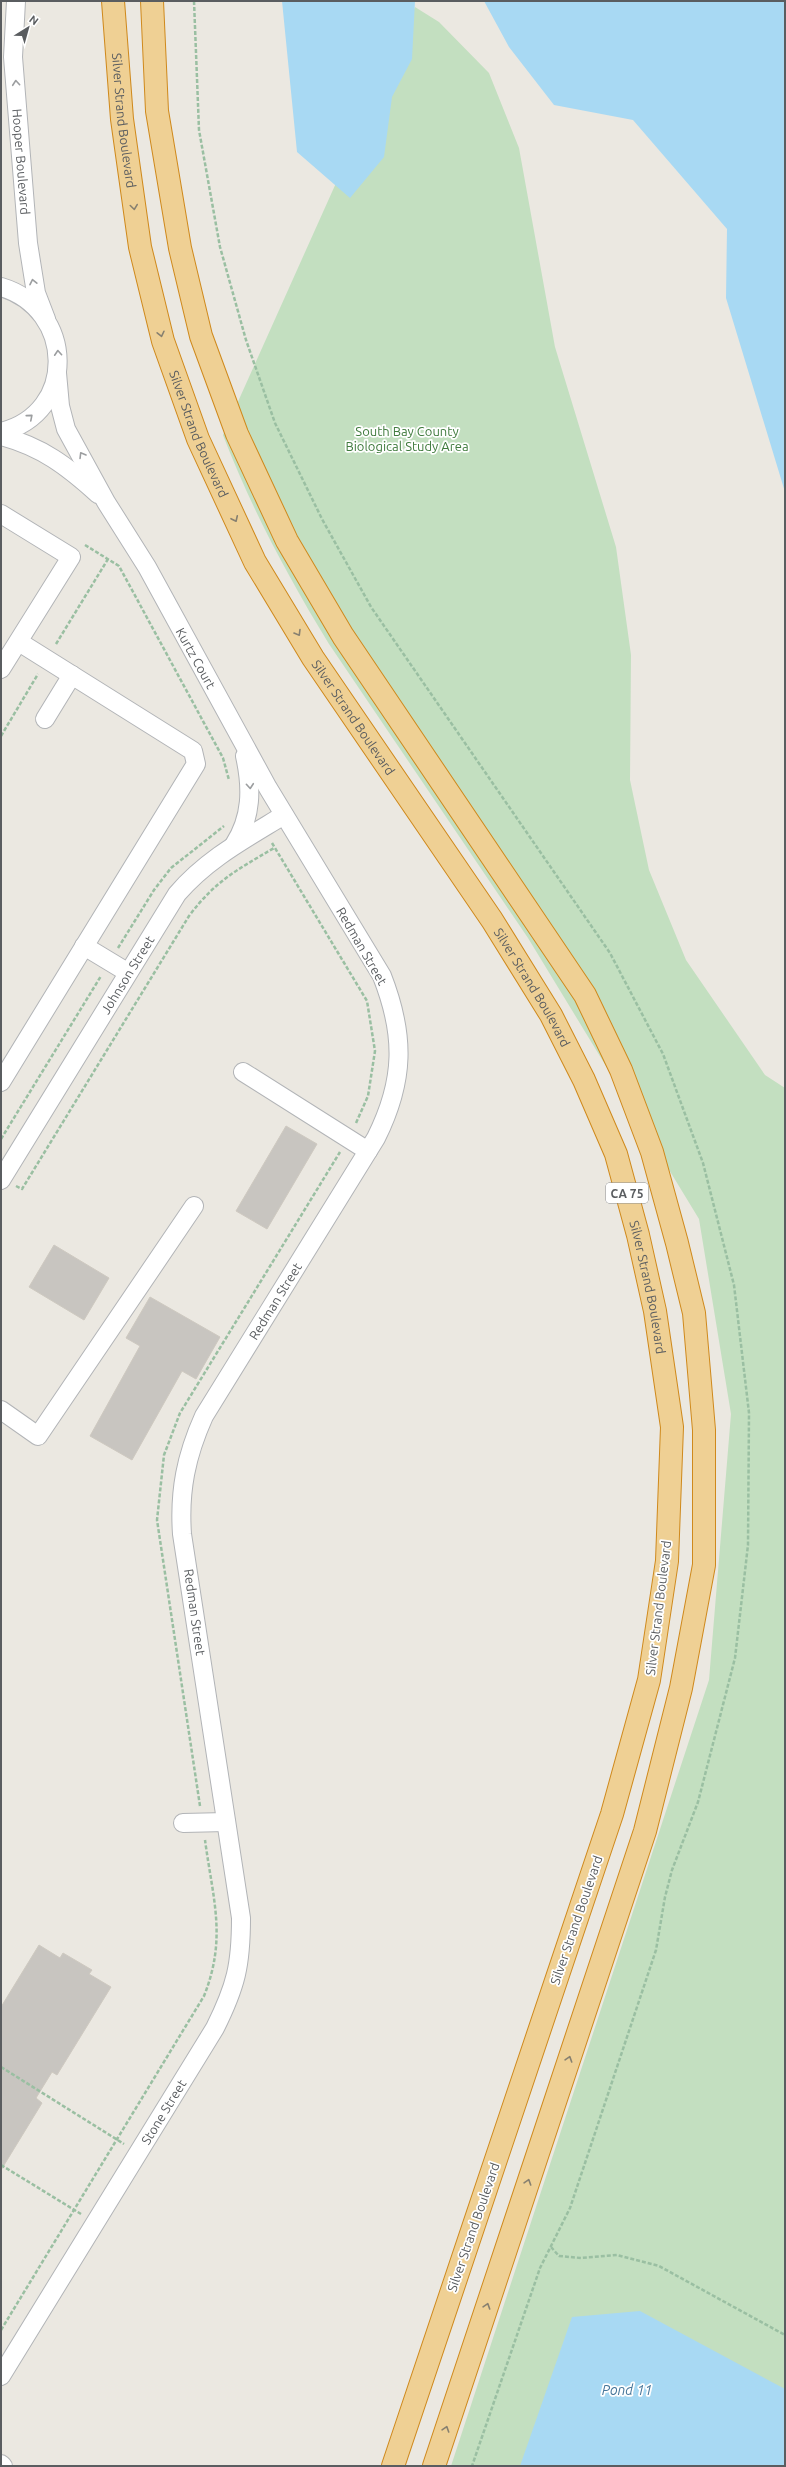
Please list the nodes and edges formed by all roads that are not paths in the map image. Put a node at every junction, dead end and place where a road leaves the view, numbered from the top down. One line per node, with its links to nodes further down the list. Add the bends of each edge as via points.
1 (113, 1): 29 (highway, Silver Strand Boulevard / CA 75, one-way to 29, via 122,120 140,247 163,341 198,439 255,562 313,658 492,920 551,1015 584,1080 616,1154 638,1235 655,1311 672,1427 667,1561 647,1688 612,1814)
2 (152, 1): 30 (highway, CA 75, one-way to 2, via 645,1831 680,1688 704,1565 704,1430 694,1313 678,1243 652,1152 621,1070 584,995 343,636 287,541 237,434 201,336 180,248 157,112)
3 (11, 10): 5 (street, Hooper Boulevard, one-way to 3, via 31,271)
4 (1, 287): 5 (street, via 14,290 32,302)
5 (46, 319): 6 (street, one-way to 5, via 57,345)
6 (57, 373): 7 (street, one-way to 6, via 27,420 41,407 51,391); 9 (street, Kurtz Court, one-way to 6, via 66,429 60,406)
7 (1, 432)
8 (1, 436): 9 (street, Kurtz Court, via 32,445 46,453)
9 (106, 502): 14 (street, Kurtz Court, via 147,568)
10 (1, 514): 11 (street, via 71,557)
11 (19, 642): 12 (street); 13 (street)
12 (1, 669)
13 (72, 675): 15 (street); 18 (street, via 193,751 196,764)
14 (225, 710): 16 (street, Kurtz Court); 17 (street, one-way to 17, via 246,757 250,786 249,813 241,834)
15 (45, 719)
16 (284, 815): 17 (street, Johnson Street); 22 (street, Redman Street, via 382,976 398,1025 398,1071 388,1111)
17 (233, 845): 19 (street, Johnson Street, via 194,873 177,894)
18 (84, 946): 19 (street); 21 (street)
19 (127, 972): 23 (street, Johnson Street)
20 (243, 1072): 22 (street)
21 (1, 1082)
22 (368, 1151): 26 (street, Redman Street, via 204,1416 186,1464 180,1507 182,1534)
23 (3, 1176)
24 (194, 1206): 25 (street, via 38,1436)
25 (1, 1410)
26 (226, 1822): 27 (street); 28 (street, Stone Street, via 241,1918 241,1948 237,1976 230,1998 215,2028)
27 (183, 1823)
28 (1, 2376)
29 (392, 2466)
30 (434, 2466)

